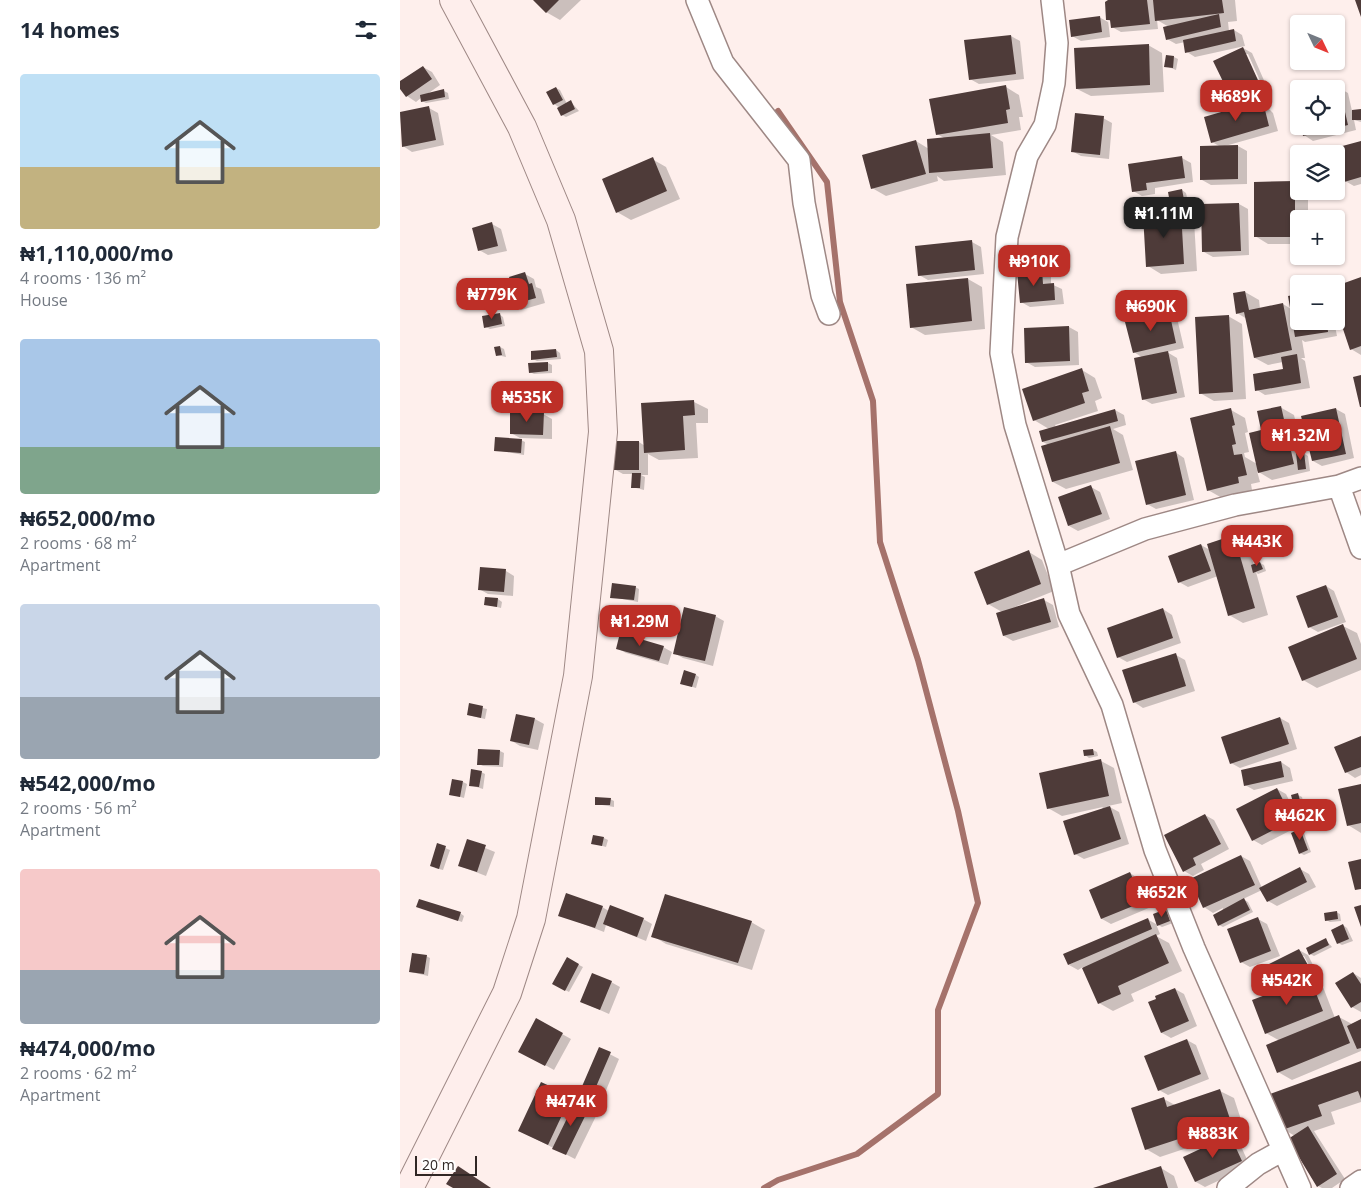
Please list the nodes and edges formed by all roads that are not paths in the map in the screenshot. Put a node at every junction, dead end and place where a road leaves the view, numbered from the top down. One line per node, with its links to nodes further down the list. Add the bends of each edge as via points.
1 (454, 0): 11 (main road, via 522,128 561,220 599,351 603,432 578,676 531,919 507,993)
2 (698, 0): 4 (street, via 723,63 799,160 804,203 822,295)
3 (1052, 0): 8 (street, via 1057,43 1054,83 1045,125 1027,156 1007,237 1001,353 1015,425)
4 (829, 314)
5 (1361, 478): 6 (street)
6 (1338, 486): 7 (street); 8 (street, via 1235,505 1145,529)
7 (1361, 548)
8 (1058, 565): 9 (street, via 1069,614 1112,705 1155,850 1194,948)
9 (1283, 1150): 12 (street, via 1258,1164); 13 (street)
10 (1361, 1181): 14 (street)
11 (409, 1188)
12 (1228, 1188)
13 (1300, 1188)
14 (1351, 1188)

